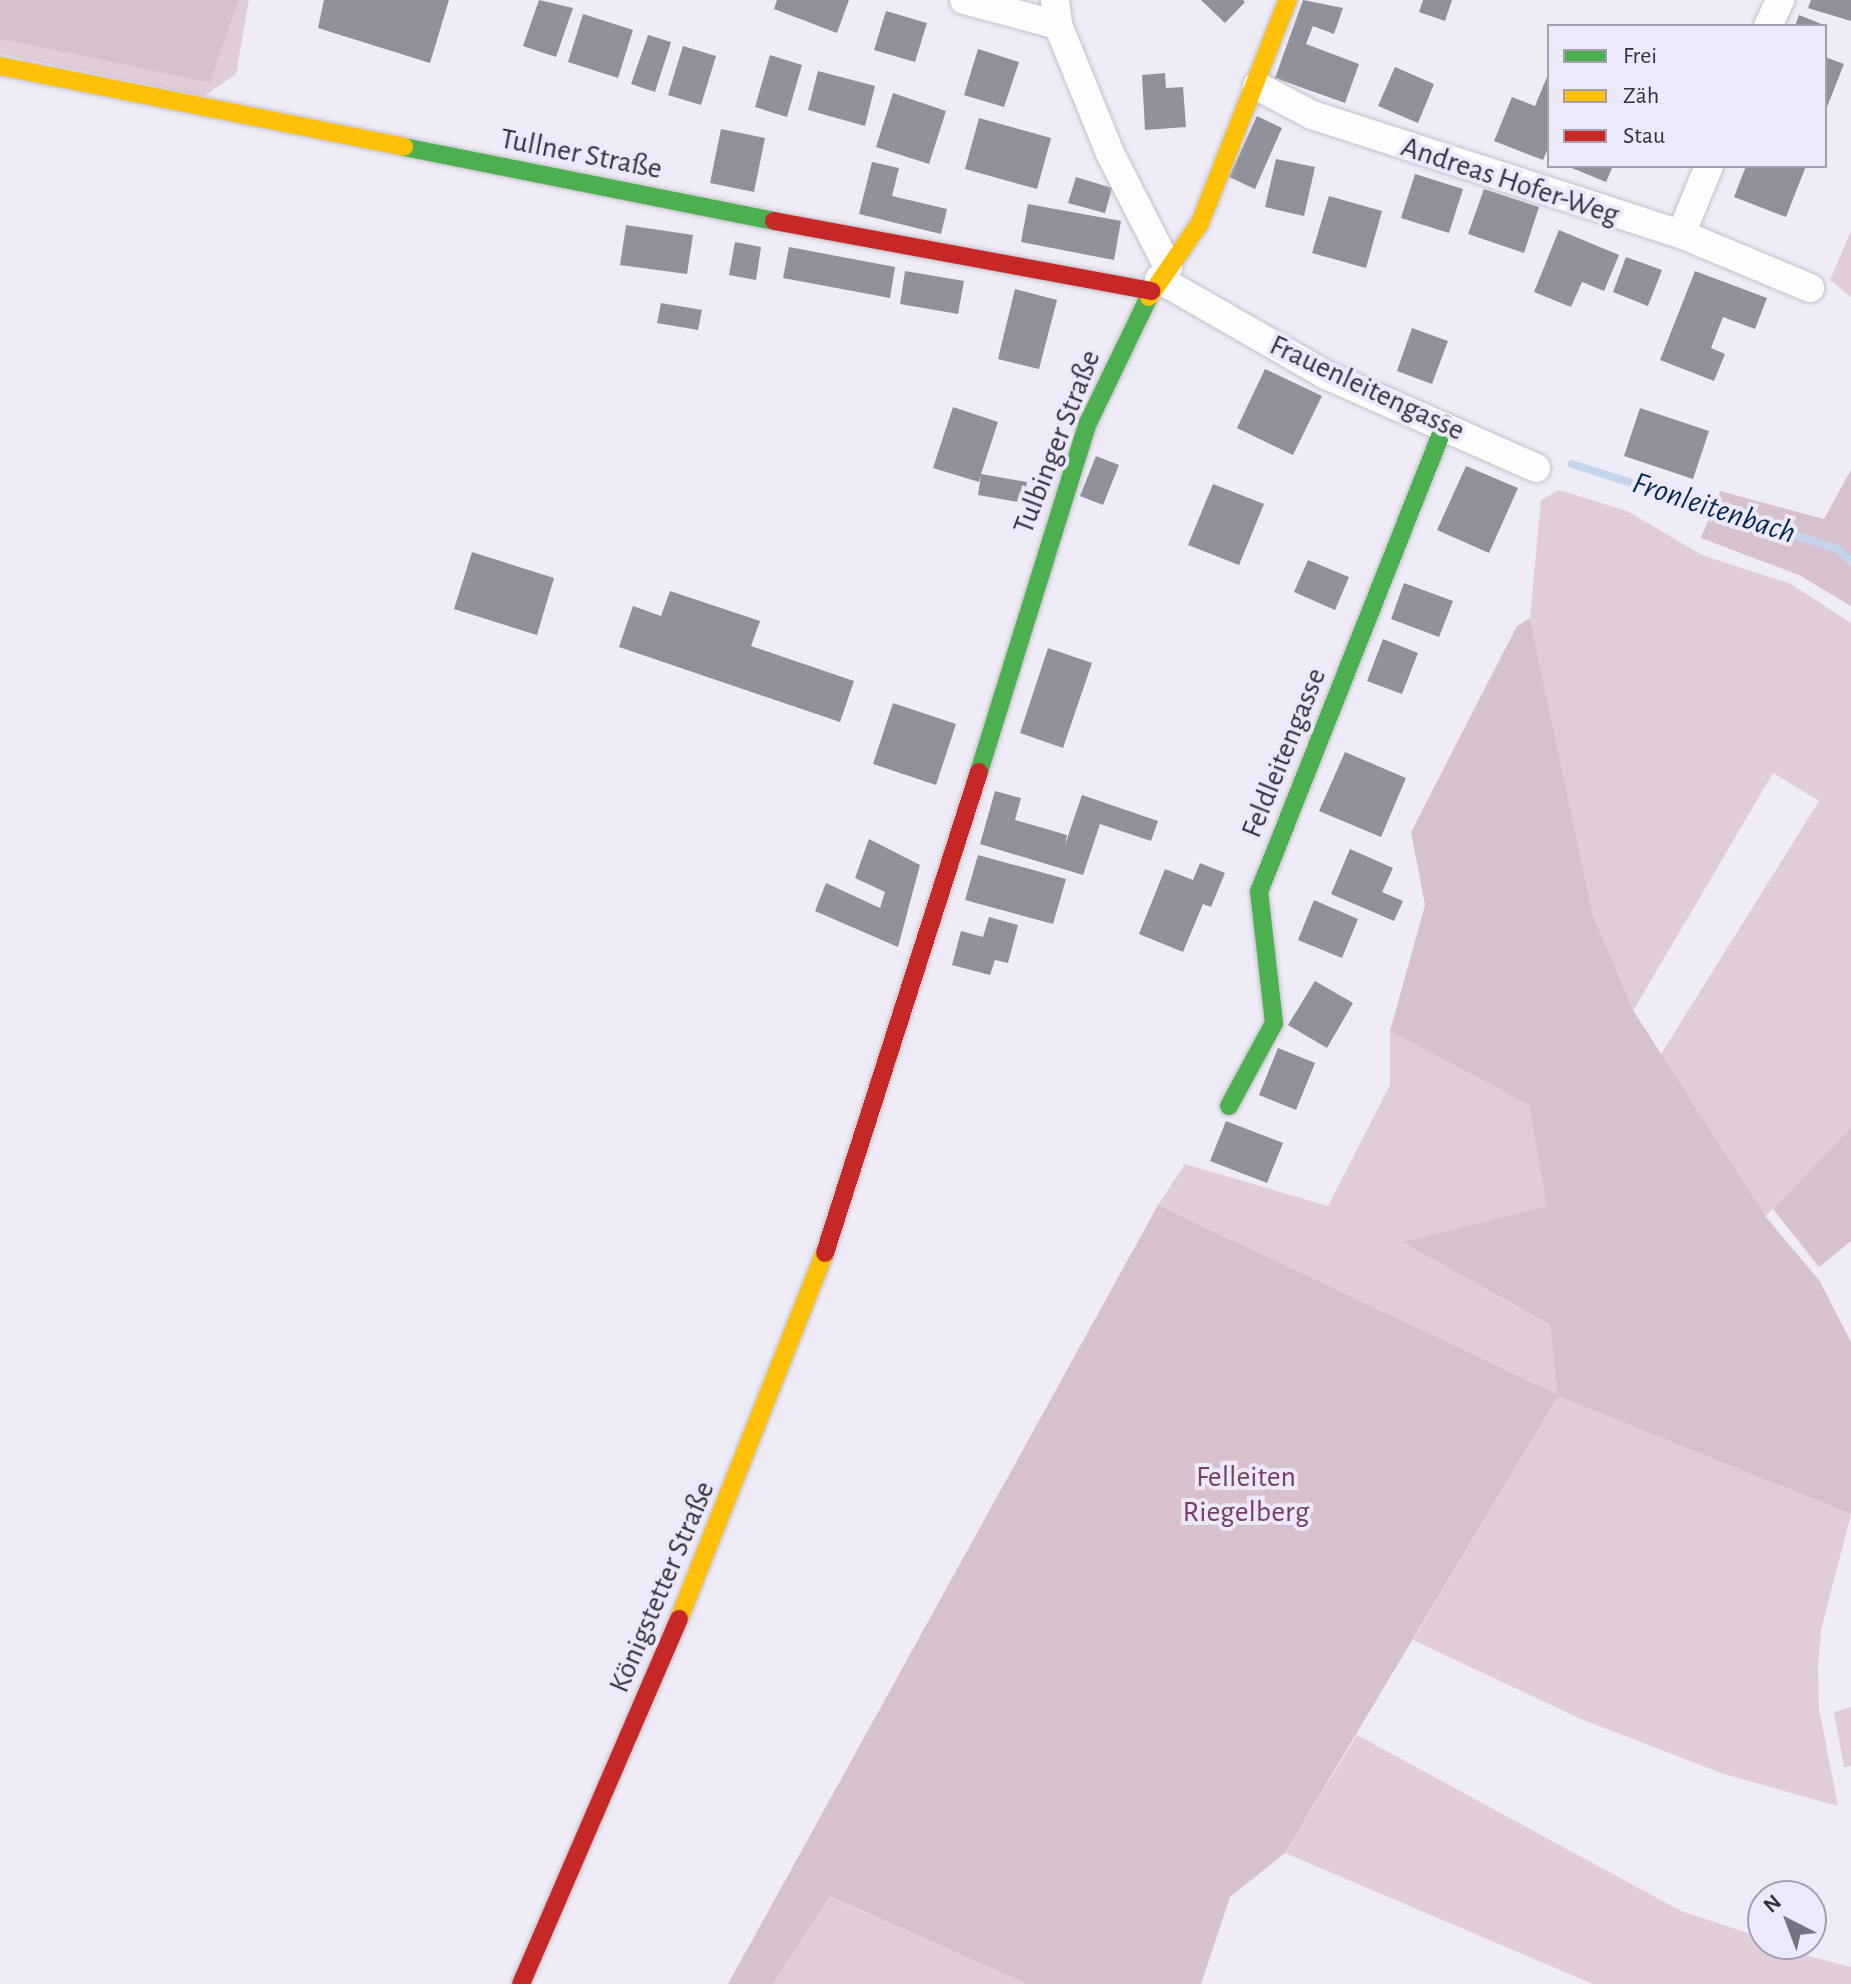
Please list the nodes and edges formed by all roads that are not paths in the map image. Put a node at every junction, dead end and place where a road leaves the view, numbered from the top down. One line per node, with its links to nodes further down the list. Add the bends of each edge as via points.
1 (964, 0): 4 (street)
2 (1288, 0): 7 (main road, Tulbinger Straße)
3 (1780, 0): 5 (street)
4 (1056, 13): 10 (street)
5 (1769, 24)
6 (0, 66): 10 (main road, Tullner Straße, via 1007,268)
7 (1257, 86): 9 (street, Andreas Hofer-Weg, via 1393,144); 10 (main road, Tulbinger Straße, via 1200,223)
8 (1708, 168): 9 (street)
9 (1681, 234): 11 (street, Andreas Hofer-Weg)
10 (1160, 279): 12 (street, Frauenleitengasse, via 1324,374); 14 (main road, Tulbinger Straße, via 1067,478)
11 (1810, 288)
12 (1445, 424): 13 (street, Frauenleitengasse); 17 (main road, Feldleitengasse, via 1259,892 1274,1023)
13 (1536, 468)
14 (933, 928): 15 (main road); 18 (main road, Königstetter Straße, via 904,1000)
15 (912, 1049)
16 (903, 1080): 18 (main road, Königstetter Straße)
17 (1229, 1106)
18 (842, 1208): 19 (main road, Königstetter Straße, via 743,1469)
19 (521, 1984)

